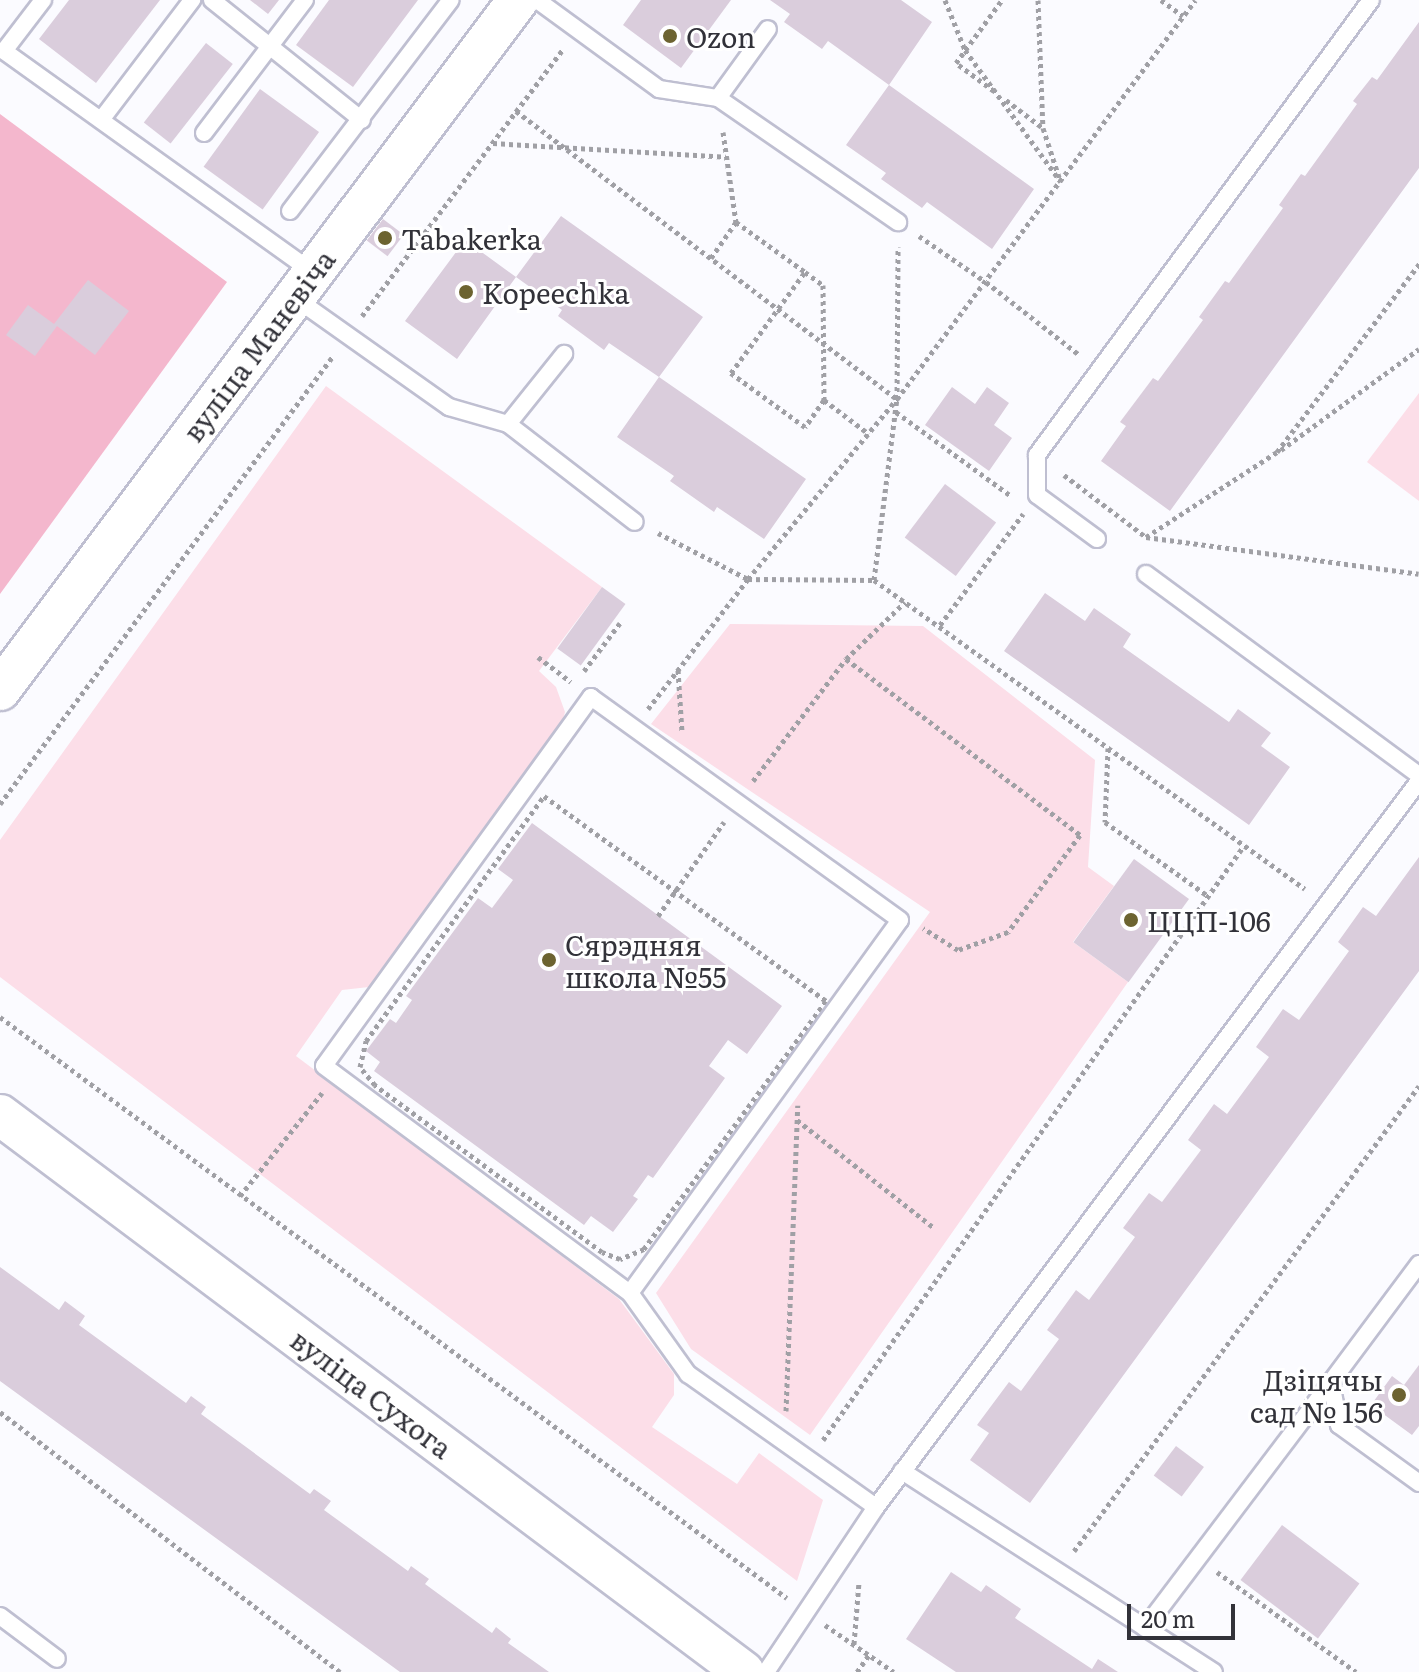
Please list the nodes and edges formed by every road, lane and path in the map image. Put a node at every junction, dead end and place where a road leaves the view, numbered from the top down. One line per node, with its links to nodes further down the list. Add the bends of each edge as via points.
1 (43, 0): 22 (lane, via 4,51)
2 (192, 0): 22 (lane)
3 (212, 0): 17 (lane)
4 (305, 0): 17 (lane)
5 (451, 0): 23 (lane)
6 (518, 0): 37 (street, вуліца Маневіча)
7 (537, 0): 16 (lane)
8 (945, 0): 18 (path)
9 (1002, 0): 18 (path)
10 (1038, 0): 24 (path)
11 (1161, 0): 14 (path)
12 (1195, 0): 14 (path)
13 (1371, 0): 43 (lane)
14 (1183, 16): 29 (path)
15 (768, 29): 20 (lane)
16 (576, 31): 20 (lane, via 659,89); 21 (path)
17 (270, 46): 23 (lane); 25 (lane)
18 (965, 50): 19 (path); 19 (path, via 956,63)
19 (1000, 96): 24 (path); 29 (path)
20 (718, 98): 28 (path); 32 (lane)
21 (516, 111): 26 (path); 27 (path)
22 (101, 120): 37 (lane)
23 (362, 120): 30 (lane)
24 (1043, 128): 29 (path)
25 (204, 133)
26 (493, 143): 27 (path); 39 (path)
27 (565, 147): 28 (path); 33 (path)
28 (726, 157): 31 (path)
29 (1061, 182): 36 (path)
30 (290, 211)
31 (736, 222): 33 (path); 35 (path)
32 (898, 222): 36 (path); 44 (path)
33 (711, 258): 38 (path)
34 (1419, 264): 49 (path)
35 (805, 272): 38 (path); 40 (path, via 823,285)
36 (986, 282): 43 (path); 44 (path)
37 (303, 284): 39 (lane); 65 (street, вуліца Маневіча)
38 (778, 308): 40 (path); 45 (path, via 731,373 805,427)
39 (348, 335): 47 (lane, via 449,407); 71 (path)
40 (825, 345): 44 (path); 45 (path)
41 (1419, 349): 49 (path)
42 (564, 354): 47 (lane)
43 (1099, 371): 51 (lane, via 1037,455)
44 (897, 399): 46 (path); 48 (path)
45 (824, 400): 48 (path)
46 (896, 412): 51 (path); 58 (path)
47 (508, 424): 52 (lane)
48 (869, 434): 57 (path)
49 (1277, 452): 53 (path)
50 (1056, 470): 53 (path)
51 (1033, 501): 54 (lane); 61 (path)
52 (635, 522): 57 (path)
53 (1146, 537): 56 (path)
54 (1097, 539)
55 (1146, 574): 69 (lane)
56 (1419, 574)
57 (748, 579): 58 (path); 64 (path)
58 (874, 580): 59 (path)
59 (905, 602): 61 (path); 63 (path)
60 (620, 623): 62 (path, via 574,684)
61 (940, 625): 67 (path)
62 (538, 657)
63 (846, 659): 70 (path); 77 (path, via 1080,835 1008,932 958,950 915,922)
64 (678, 669): 66 (path); 68 (path)
65 (0, 690)
66 (633, 728): 68 (lane); 80 (lane, via 591,697 324,1066)
67 (1108, 747): 72 (path); 74 (path, via 1105,822)
68 (683, 764): 70 (lane)
69 (1419, 778): 75 (lane)
70 (737, 802): 73 (path); 77 (lane)
71 (0, 804)
72 (1243, 847): 74 (path); 75 (path)
73 (676, 891): 73 (path, via 544,796 366,1041 360,1067 375,1085 602,1252 620,1259 644,1249 826,1001); 76 (path)
74 (1208, 896): 92 (path)
75 (1327, 905): 93 (lane)
76 (658, 916)
77 (900, 920): 79 (lane)
78 (0, 1017): 85 (path)
79 (801, 1056): 82 (lane); 84 (path)
80 (336, 1075): 85 (path); 88 (lane)
81 (1419, 1086): 97 (path)
82 (771, 1099): 84 (path); 88 (lane)
83 (0, 1115): 104 (street, вуліца Сухога)
84 (798, 1120): 86 (path); 91 (path)
85 (240, 1196): 98 (path)
86 (934, 1228)
87 (1419, 1264): 89 (lane)
88 (630, 1293): 91 (lane, via 688,1374)
89 (1331, 1382): 94 (lane, via 1339,1425); 96 (lane)
90 (0, 1412): 103 (path)
91 (785, 1444): 92 (lane)
92 (808, 1460): 95 (lane)
93 (902, 1471): 95 (lane); 97 (lane)
94 (1419, 1483)
95 (876, 1507): 98 (lane)
96 (1197, 1558): 100 (lane); 109 (path)
97 (1058, 1573): 100 (lane)
98 (808, 1614): 101 (path); 105 (lane)
99 (0, 1616): 102 (lane)
100 (1145, 1628): 108 (lane)
101 (869, 1655): 106 (path); 107 (path)
102 (57, 1659)
103 (340, 1672)
104 (744, 1672)
105 (766, 1672)
106 (857, 1672)
107 (894, 1672)
108 (1214, 1672)
109 (1356, 1672)

